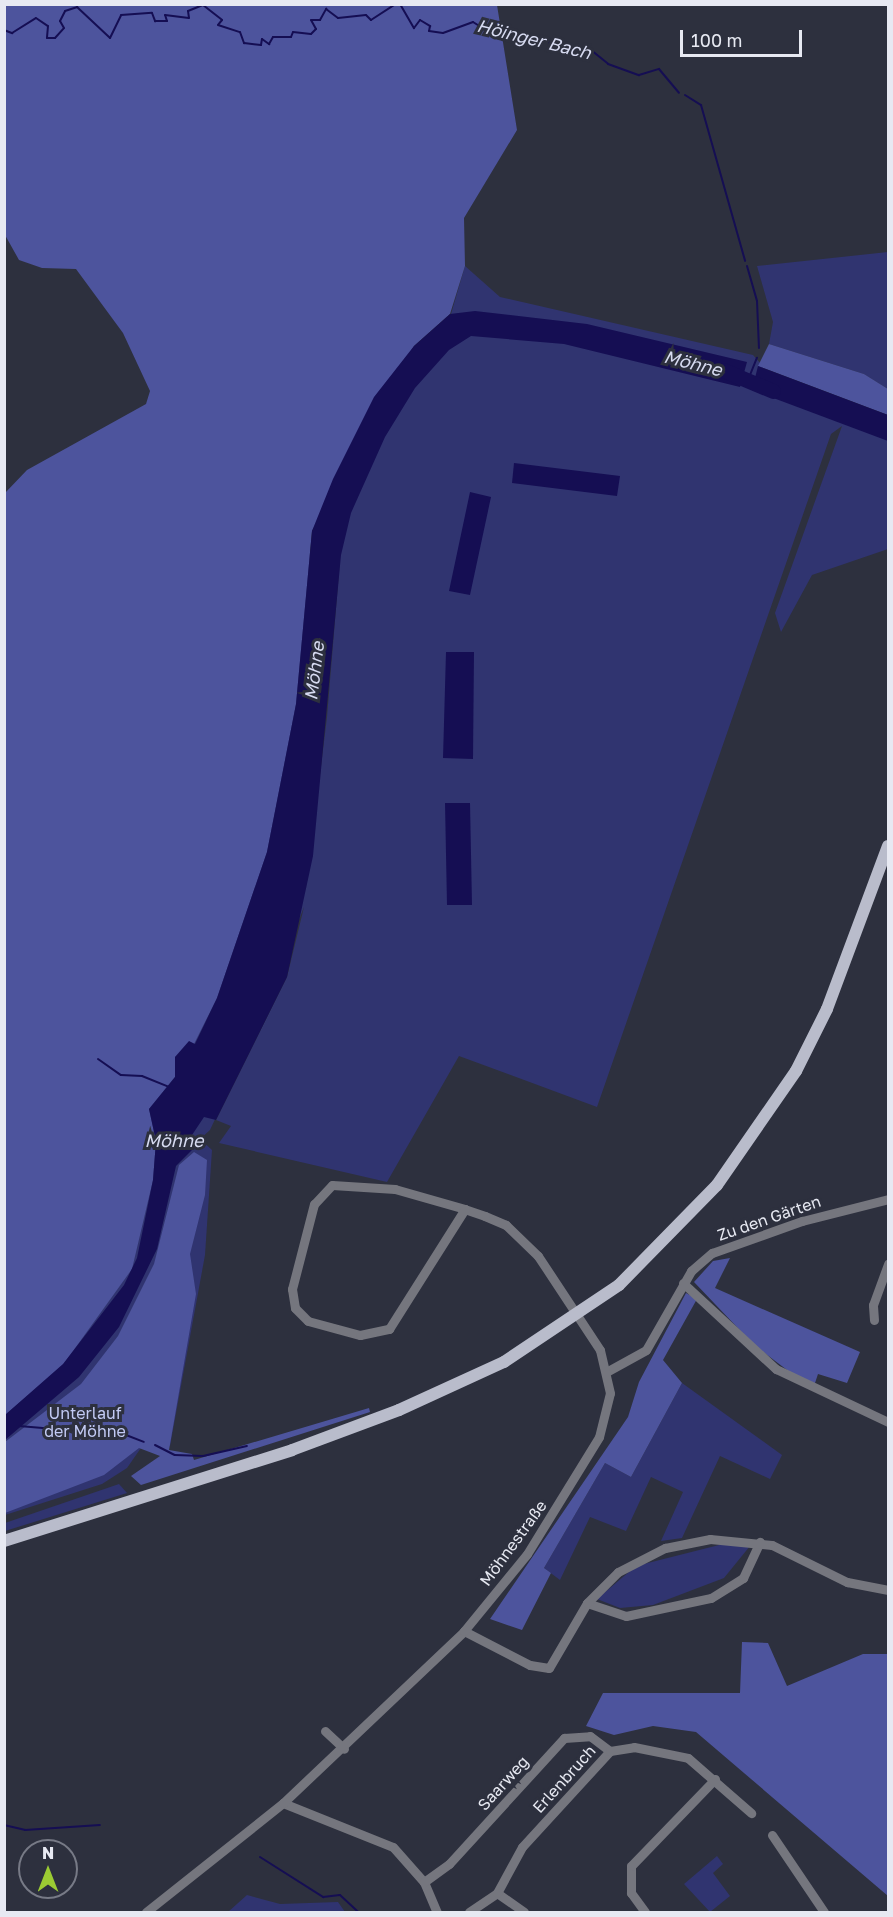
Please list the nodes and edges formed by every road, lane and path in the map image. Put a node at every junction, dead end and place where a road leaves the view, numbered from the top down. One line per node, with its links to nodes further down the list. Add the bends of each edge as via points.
1 (888, 846): 6 (main road, via 826,1009 762,1126 660,1248)
2 (888, 1201): 5 (street, Zu den Gärten, via 725,1248 701,1261)
3 (465, 1209): 3 (street, Möhnestraße, via 395,1189 332,1185 317,1196 292,1299 308,1322 360,1335 393,1325); 6 (street, Möhnestraße, via 518,1235)
4 (888, 1264): 7 (street, via 873,1305)
5 (683, 1283): 8 (street, Zu den Gärten, via 646,1350); 9 (street, via 776,1370)
6 (579, 1314): 8 (street, Möhnestraße); 10 (main road, via 479,1375 399,1410)
7 (874, 1320)
8 (608, 1371): 14 (street, Möhnestraße, via 610,1402 596,1443 527,1554)
9 (888, 1422)
10 (4, 1541)
11 (760, 1542): 12 (street, via 847,1582); 13 (street, via 710,1539 665,1548 618,1572); 13 (street, via 742,1578 705,1600 626,1616)
12 (888, 1590)
13 (587, 1603): 14 (street, via 549,1668 529,1665)
14 (464, 1631): 16 (street, Möhnestraße)
15 (325, 1731): 16 (street)
16 (344, 1749): 19 (street, Möhnestraße)
17 (610, 1751): 18 (street, Erlenbruch, via 634,1748 688,1758); 22 (street, Saarweg, via 590,1736 564,1738 449,1864); 23 (street, Erlenbruch, via 522,1847)
18 (715, 1779): 20 (street, Erlenbruch); 28 (street, via 631,1866 631,1893)
19 (283, 1803): 22 (street, via 382,1841); 24 (street, Möhnestraße)
20 (751, 1813)
21 (771, 1835): 29 (street)
22 (424, 1882): 25 (street)
23 (497, 1893): 26 (street, Erlenbruch); 27 (street)
24 (146, 1912)
25 (437, 1912)
26 (469, 1912)
27 (524, 1912)
28 (645, 1912)
29 (824, 1912)

